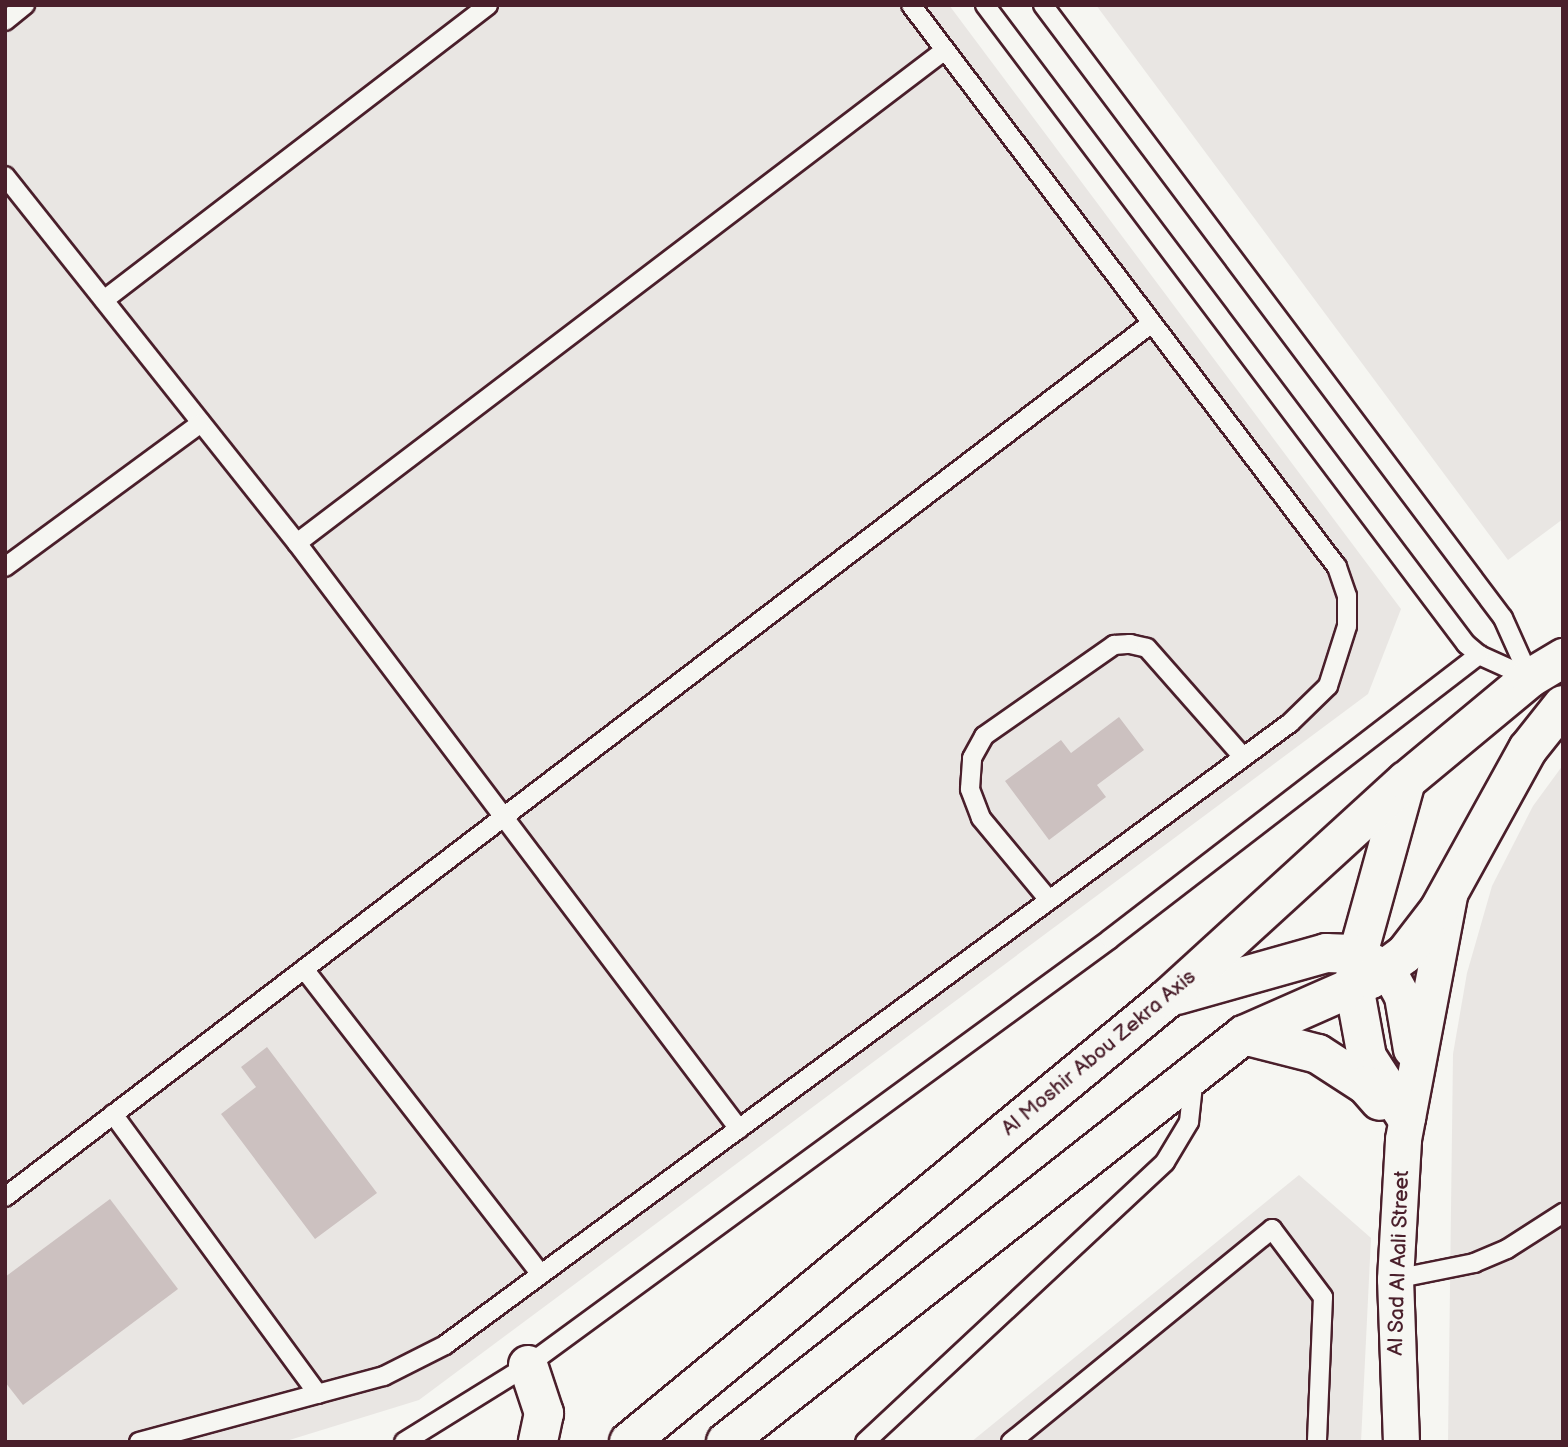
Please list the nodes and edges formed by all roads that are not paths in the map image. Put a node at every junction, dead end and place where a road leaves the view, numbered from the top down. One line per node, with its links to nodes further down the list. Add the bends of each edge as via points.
1 (25, 5): 6 (lane)
2 (488, 5): 10 (lane)
3 (911, 5): 7 (lane)
4 (985, 5): 15 (lane)
5 (1043, 5): 17 (lane, via 1503,618)
6 (5, 20)
7 (945, 50): 11 (lane); 13 (lane)
8 (5, 176): 9 (lane)
9 (12, 198): 10 (lane)
10 (104, 300): 12 (lane)
11 (1152, 323): 19 (lane, via 1336,566 1347,596 1341,657 1328,686 1308,708); 21 (lane)
12 (201, 423): 13 (lane); 14 (lane)
13 (297, 543): 21 (lane)
14 (5, 567)
15 (1479, 656): 17 (lane); 36 (lane, via 1111,940)
16 (1563, 658): 17 (main road, Al Moshir Abou Zekra Axis)
17 (1530, 678): 20 (main road, Al Moshir Abou Zekra Axis)
18 (1563, 705): 22 (main road, via 1528,749)
19 (1243, 757): 23 (lane); 23 (lane, via 1147,648 1130,644 1114,645 984,736 972,758 970,789 981,818)
20 (1406, 781): 25 (main road); 26 (main road, Al Moshir Abou Zekra Axis)
21 (503, 817): 24 (lane); 31 (lane)
22 (1451, 885): 25 (main road, via 1424,934); 30 (street, Al Sad Al Aali Street)
23 (1049, 900): 31 (lane)
24 (304, 969): 29 (lane); 34 (lane)
25 (1366, 970): 26 (main road, via 1326,953); 27 (main road); 30 (main road, via 1367,1057); 30 (street, Al Sad Al Aali Street, via 1402,996 1409,1026)
26 (1168, 998): 41 (main road, Al Moshir Abou Zekra Axis)
27 (1244, 1035): 28 (main road); 30 (main road, via 1294,1045 1343,1068)
28 (1194, 1073): 42 (main road); 43 (lane, via 1189,1122 1165,1162)
29 (113, 1114): 32 (lane); 37 (lane)
30 (1407, 1114): 35 (street, Al Sad Al Aali Street)
31 (739, 1129): 34 (lane)
32 (5, 1197)
33 (1563, 1213): 35 (lane, via 1507,1249 1474,1263)
34 (541, 1275): 37 (lane, via 414,1363)
35 (1395, 1279): 46 (street, Al Sad Al Aali Street)
36 (528, 1365): 39 (lane); 40 (main road, via 544,1413)
37 (318, 1394): 38 (lane)
38 (139, 1442)
39 (404, 1442)
40 (538, 1442)
41 (629, 1442)
42 (726, 1442)
43 (865, 1442)
44 (1011, 1442): 45 (lane, via 1272,1229 1323,1297)
45 (1317, 1442)
46 (1401, 1442)

